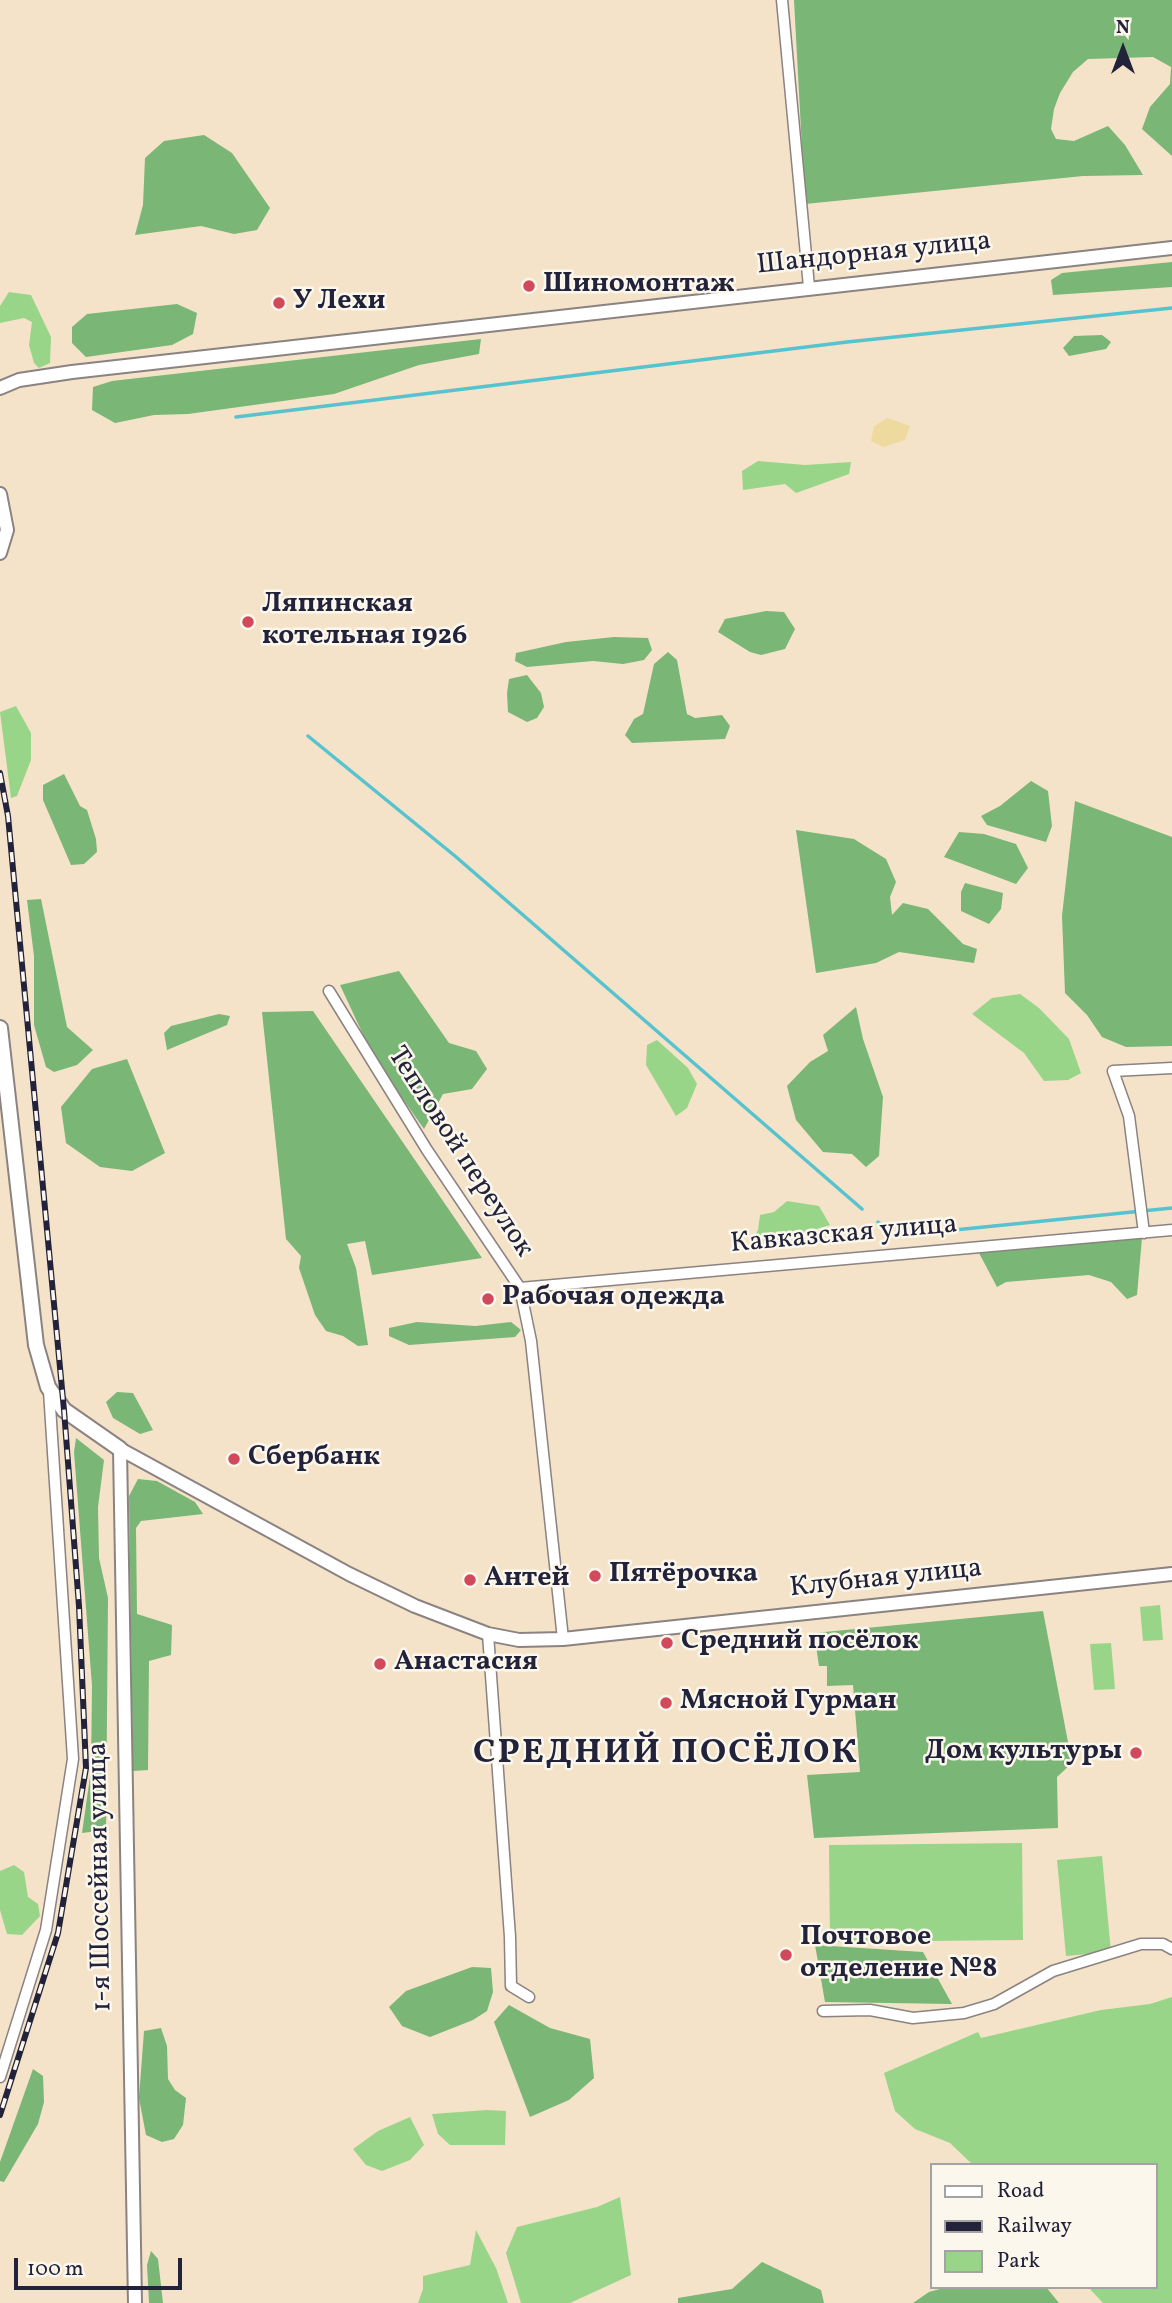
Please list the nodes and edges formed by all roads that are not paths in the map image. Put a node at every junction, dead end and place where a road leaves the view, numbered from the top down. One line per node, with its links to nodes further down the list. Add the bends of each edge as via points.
1 (782, 0): 3 (street)
2 (1172, 248): 3 (street, Шандорная улица)
3 (808, 287): 4 (street, Шандорная улица, via 72,372 19,380)
4 (0, 388)
5 (0, 494): 6 (street, via 6,530)
6 (0, 553)
7 (329, 991): 13 (street, Тепловой переулок, via 427,1150)
8 (0, 1028): 10 (main road)
9 (1172, 1068): 11 (street, via 1114,1071 1129,1116)
10 (5, 1125): 14 (main road, via 36,1345)
11 (1143, 1228): 12 (street, Кавказская улица); 13 (street, Кавказская улица)
12 (1172, 1230)
13 (520, 1288): 18 (street, Тепловой переулок, via 531,1341)
14 (48, 1387): 15 (main road, via 64,1410); 22 (street, via 73,1759 46,1930)
15 (120, 1449): 17 (street, Клубная улица, via 349,1574); 23 (street, 1-я Шоссейная улица)
16 (1172, 1574): 18 (street, Клубная улица)
17 (488, 1634): 18 (street, Клубная улица, via 520,1640); 20 (street, via 511,1986)
18 (563, 1639)
19 (1172, 1949): 21 (street, via 1151,1942 1053,1971 994,2004 964,2013 913,2018 870,2010)
20 (529, 1997)
21 (823, 2011)
22 (0, 2077)
23 (135, 2303)

